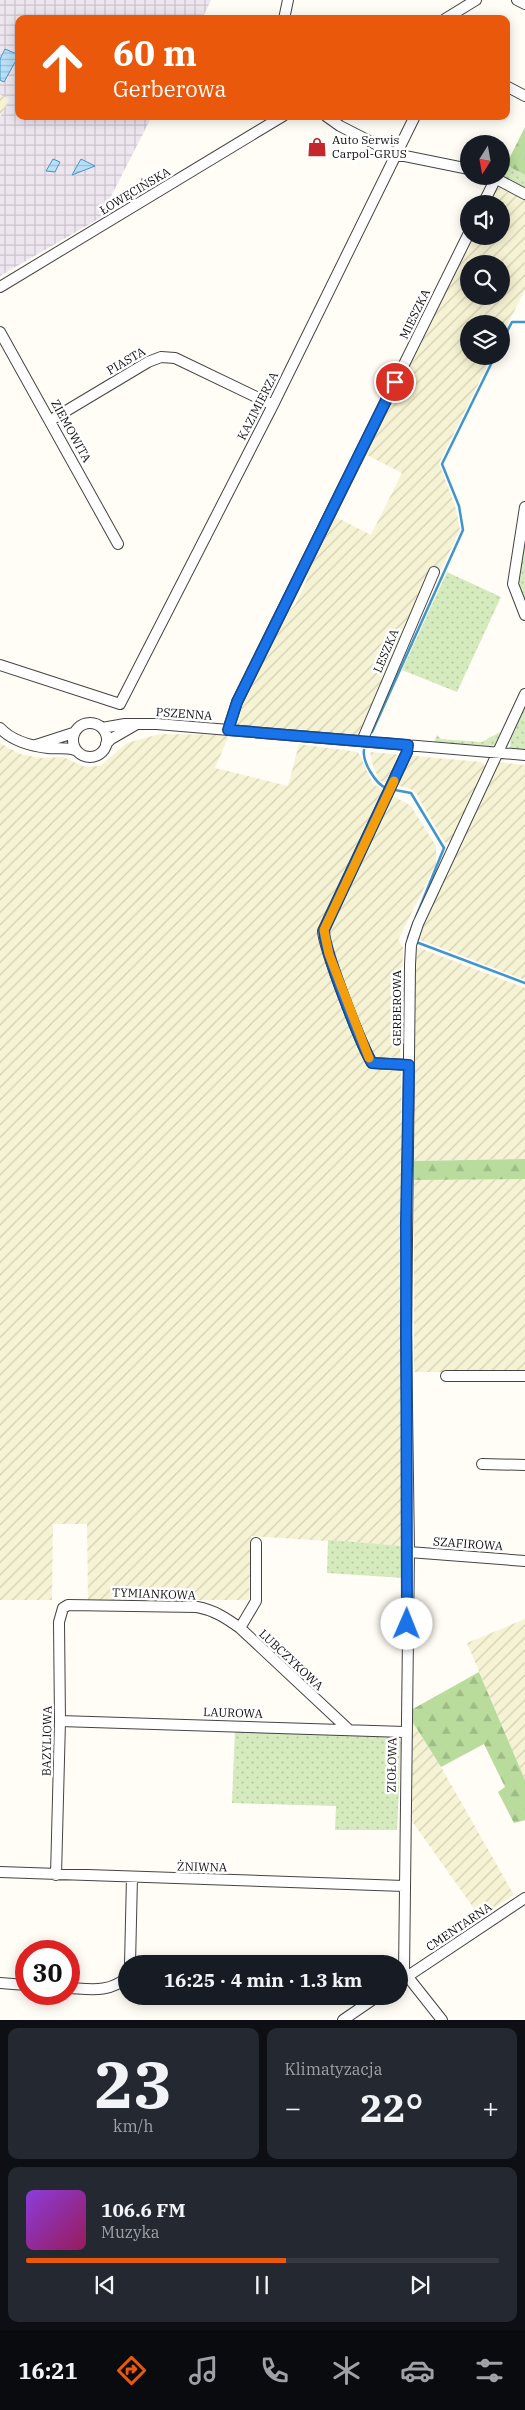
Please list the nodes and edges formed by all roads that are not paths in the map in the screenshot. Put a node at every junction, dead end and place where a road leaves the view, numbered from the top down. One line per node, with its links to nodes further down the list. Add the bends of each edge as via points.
1 (288, 0): 6 (street)
2 (476, 0): 5 (street)
3 (516, 0): 4 (street)
4 (525, 4)
5 (463, 14)
6 (285, 15)
7 (510, 88): 8 (street)
8 (525, 96)
9 (277, 120): 17 (street, ŁOWĘCIŃSKA)
10 (332, 120): 12 (street)
11 (413, 120): 12 (street, KAZIMIERZA)
12 (395, 154): 13 (street); 19 (street, KAZIMIERZA)
13 (460, 166)
14 (508, 185): 15 (street)
15 (525, 194)
16 (463, 245): 30 (street, MIESZKA, via 237,702)
17 (0, 287)
18 (0, 332): 20 (street, ZIEMOWITA)
19 (273, 405): 20 (street, PIASTA, via 175,358 161,357); 25 (street, KAZIMIERZA, via 120,704)
20 (51, 420): 22 (street, ZIEMOWITA)
21 (525, 507): 24 (street, via 513,584)
22 (118, 544)
23 (434, 572): 32 (street, LESZKA)
24 (525, 615)
25 (0, 665)
26 (525, 694): 37 (street, GERBEROWA)
27 (138, 724): 29 (street, PSZENNA); 30 (street, PSZENNA); 33 (street, PSZENNA)
28 (0, 728): 34 (street, PSZENNA, via 13,739)
29 (102, 728): 31 (street, PSZENNA, via 86,722); 33 (street)
30 (228, 730): 32 (street, PSZENNA)
31 (73, 733): 34 (street, PSZENNA); 36 (street, via 72,742)
32 (362, 741): 35 (street, PSZENNA)
33 (106, 744): 36 (street, PSZENNA, via 93,757 83,756)
34 (36, 745): 36 (street, PSZENNA)
35 (408, 745): 37 (street, PSZENNA); 39 (street, via 324,930 324,938 372,1063)
36 (76, 750)
37 (498, 753): 38 (street, PSZENNA); 39 (street, GERBEROWA, via 413,935)
38 (525, 755)
39 (409, 1065): 45 (street, GERBEROWA, via 406,1292)
40 (446, 1376): 41 (street)
41 (525, 1376)
42 (482, 1464): 43 (street)
43 (525, 1465)
44 (256, 1543): 48 (street, LUBCZYKOWA, via 256,1602)
45 (409, 1552): 46 (street, SZAFIROWA); 51 (street, ZIOŁOWA)
46 (525, 1561)
47 (63, 1608): 48 (street, TYMIANKOWA, via 68,1605 197,1607 224,1616); 49 (street, BAZYLIOWA, via 59,1622)
48 (240, 1628): 50 (street, LUBCZYKOWA)
49 (60, 1721): 50 (street, LAUROWA); 53 (street, BAZYLIOWA)
50 (348, 1729): 51 (street, LAUROWA)
51 (405, 1732): 55 (street, ZIOŁOWA)
52 (0, 1872): 53 (street, ŻNIWNA)
53 (56, 1875): 54 (street, ŻNIWNA)
54 (132, 1877): 55 (street, ŻNIWNA); 57 (street)
55 (404, 1886): 58 (street, ZIOŁOWA)
56 (525, 1898): 59 (street, CMENTARNA)
57 (130, 1955)
58 (404, 1955)
59 (408, 1977)
60 (0, 1983): 61 (street)
61 (15, 1984)
62 (118, 1985): 64 (street, via 100,1990)
63 (408, 1985): 67 (street)
64 (80, 1989)
65 (365, 2005): 66 (street)
66 (343, 2020)
67 (442, 2020)

